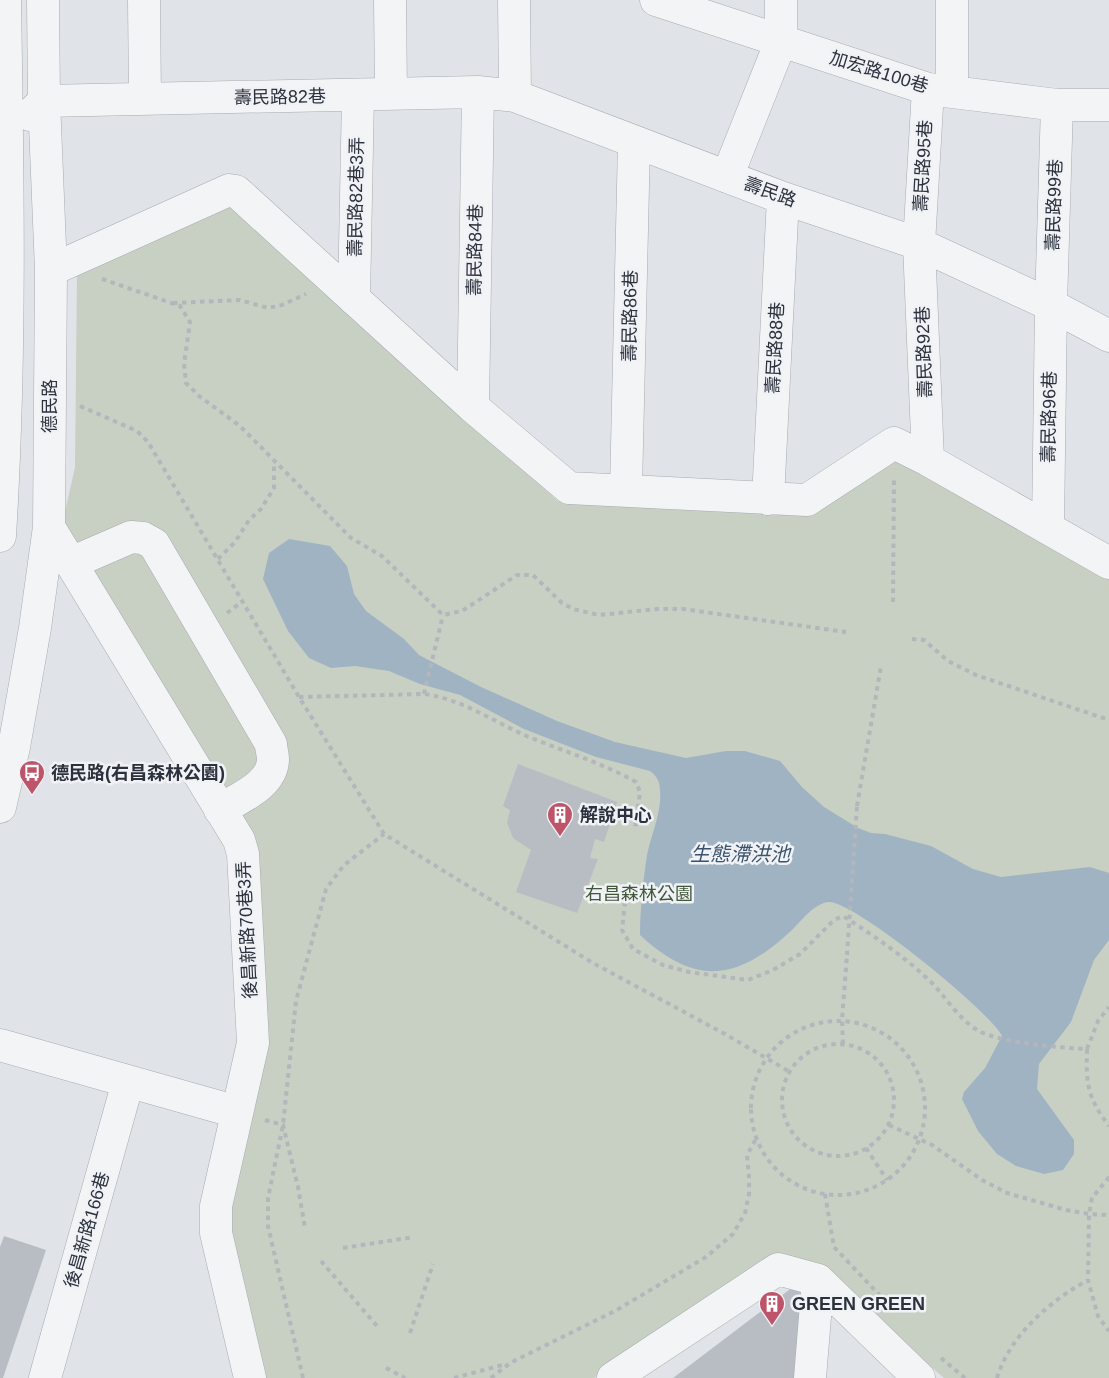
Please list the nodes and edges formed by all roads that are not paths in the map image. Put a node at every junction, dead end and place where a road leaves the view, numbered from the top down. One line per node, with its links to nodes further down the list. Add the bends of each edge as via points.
1 (5, 0): 19 (street)
2 (43, 0): 16 (street, 德民路)
3 (144, 0): 15 (street)
4 (390, 0): 12 (street)
5 (514, 0): 14 (street)
6 (656, 0): 9 (street, 加宏路100巷)
7 (781, 0): 9 (street)
8 (952, 0): 10 (street, 壽民路95巷)
9 (781, 41): 10 (street, 加宏路100巷); 21 (street)
10 (940, 90): 17 (street, 加宏路100巷); 23 (street, 壽民路95巷)
11 (478, 92): 12 (street, 壽民路82巷); 14 (street, 壽民路82巷); 28 (street, 壽民路84巷)
12 (391, 94): 13 (street, 壽民路82巷)
13 (358, 95): 15 (street, 壽民路82巷); 25 (street, 壽民路82巷3弄)
14 (515, 96): 20 (street, 壽民路)
15 (145, 99): 16 (street, 壽民路82巷)
16 (44, 101): 19 (street); 24 (street, 德民路)
17 (1058, 105): 18 (street, 加宏路100巷); 26 (street, 壽民路99巷)
18 (1109, 105)
19 (4, 140): 34 (street, via 5,459)
20 (634, 143): 21 (street, 壽民路); 30 (street, 壽民路86巷)
21 (727, 177): 22 (street, 壽民路)
22 (783, 198): 23 (street, 壽民路); 31 (street, 壽民路88巷)
23 (920, 244): 26 (street, 壽民路); 29 (street, 壽民路92巷)
24 (57, 268): 25 (street, via 229,190 236,191); 32 (street, 德民路, via 50,392)
25 (348, 293): 28 (street)
26 (1051, 305): 27 (street, 壽民路); 33 (street, 壽民路96巷)
27 (1109, 336)
28 (473, 407): 30 (street, via 569,488)
29 (928, 460): 31 (street, via 894,443 807,500); 33 (street)
30 (626, 489): 31 (street)
31 (768, 499)
32 (49, 527): 36 (street, 後昌新路70巷3弄); 37 (street, 德民路, via 22,704)
33 (1048, 528): 35 (street)
34 (0, 536)
35 (1109, 562)
36 (71, 563): 38 (street, 後昌新路70巷3弄); 38 (street, via 131,537 154,544 271,744 270,773 261,784)
37 (0, 807)
38 (220, 810): 41 (street, 後昌新路70巷3弄, via 243,854 253,1043)
39 (0, 1045): 40 (street)
40 (128, 1082): 41 (street); 44 (street, 後昌新路166巷)
41 (237, 1112): 45 (street, 後昌新路70巷3弄, via 216,1206 216,1233)
42 (818, 1280): 43 (street); 46 (street, via 778,1269); 47 (street)
43 (929, 1367)
44 (45, 1378)
45 (250, 1378)
46 (613, 1378)
47 (810, 1378)

